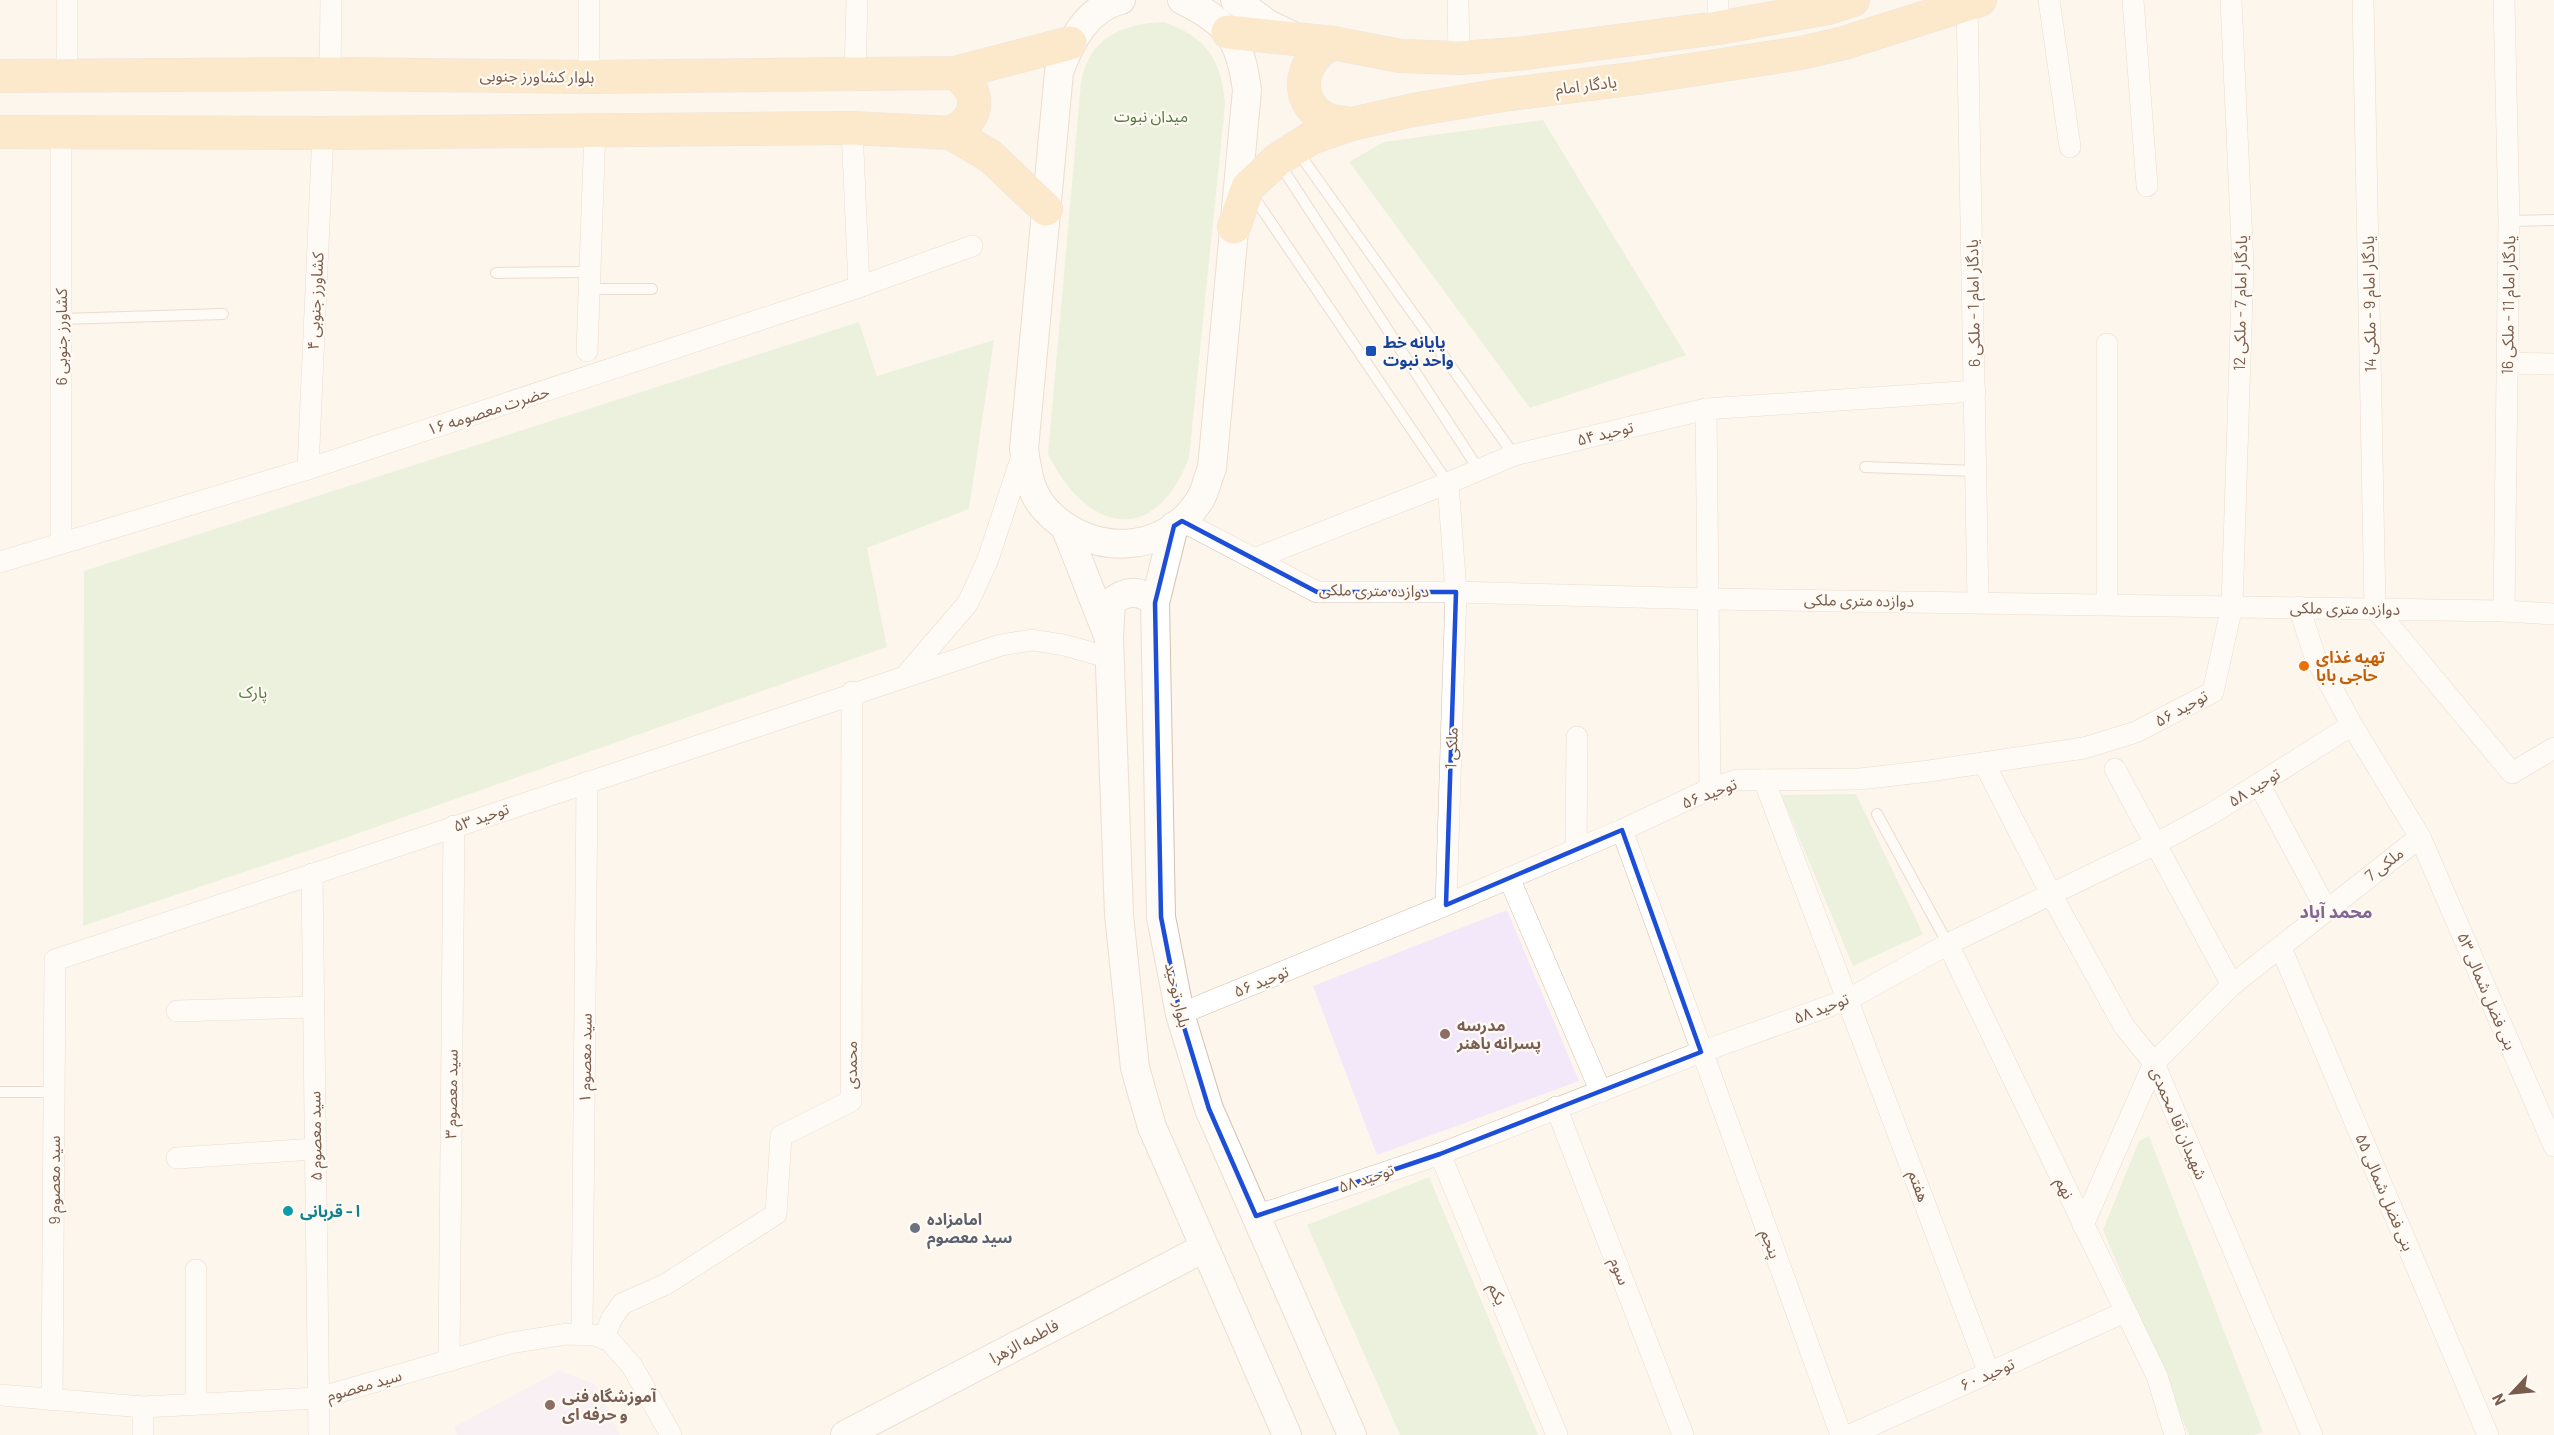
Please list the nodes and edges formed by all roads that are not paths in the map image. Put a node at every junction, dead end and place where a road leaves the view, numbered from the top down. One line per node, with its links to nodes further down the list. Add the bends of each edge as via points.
1 (67, 0): 21 (street)
2 (331, 0): 22 (street)
3 (589, 0): 25 (street)
4 (857, 0): 23 (street)
5 (1121, 0): 17 (main road)
6 (1182, 0): 15 (main road)
7 (1458, 0): 19 (street)
8 (1853, 0): 16 (main road, via 1828,8)
9 (2049, 0): 33 (street)
10 (2133, 0): 35 (street)
11 (2231, 0): 71 (street, یادگار امام 7 - ملکی 12, via 2243,265)
12 (2363, 0): 73 (street, یادگار امام 9 - ملکی 14)
13 (2504, 0): 39 (street, یادگار امام 11 - ملکی 16)
14 (1974, 2): 26 (main road, یادگار امام, via 1801,53 1503,95); 52 (street, یادگار امام 1 - ملکی 6)
15 (1219, 11): 18 (main road, via 1300,39); 40 (main road, via 1242,60 1247,90)
16 (1718, 14): 19 (main road, via 1517,54)
17 (1085, 20): 20 (main road, بلوار کشاورز جنوبی); 37 (main road, via 1059,72)
18 (1333, 43): 19 (main road, via 1400,56); 26 (main road, via 1308,65 1305,92 1317,113 1327,120)
19 (1459, 58)
20 (955, 73): 23 (main road, بلوار کشاورز جنوبی); 32 (main road, via 968,82 975,96 974,112 965,126)
21 (67, 74): 22 (main road, بلوار کشاورز جنوبی); 24 (main road, بلوار کشاورز جنوبی)
22 (330, 74): 25 (main road, بلوار کشاورز جنوبی)
23 (855, 75): 25 (main road, بلوار کشاورز جنوبی)
24 (0, 76)
25 (589, 77)
26 (1352, 124): 34 (main road, یادگار امام, via 1311,138)
27 (852, 128): 28 (main road); 32 (main road); 44 (street)
28 (595, 130): 31 (main road); 43 (street)
29 (61, 131): 30 (main road); 31 (main road); 47 (street, کشاورز جنوبی 6)
30 (0, 132)
31 (323, 133): 57 (street, کشاورز جنوبی ۴)
32 (951, 133): 37 (main road, via 990,156)
33 (2070, 147)
34 (1286, 154): 36 (main road, یادگار امام); 55 (lane); 58 (lane)
35 (2148, 186)
36 (1248, 187): 40 (main road, یادگار امام); 60 (lane)
37 (1046, 209): 54 (main road)
38 (2554, 220): 39 (lane)
39 (2509, 221): 50 (street, یادگار امام 11 - ملکی 16)
40 (1234, 227): 61 (main road, via 1212,468 1201,497)
41 (972, 246): 44 (street, حضرت معصومه ۱۶)
42 (496, 273): 43 (lane)
43 (590, 280): 45 (lane); 49 (street)
44 (859, 287): 57 (street, حضرت معصومه ۱۶)
45 (652, 289)
46 (224, 314): 47 (lane)
47 (61, 319): 63 (street, کشاورز جنوبی 6)
48 (2107, 344): 70 (street)
49 (587, 351)
50 (2507, 363): 51 (street); 74 (street, یادگار امام 11 - ملکی 16)
51 (2554, 364)
52 (1975, 391): 53 (street, توحید ۵۴); 59 (street, یادگار امام 1 - ملکی 6)
53 (1706, 409): 55 (street, توحید ۵۴); 67 (street)
54 (1024, 449): 62 (main road, via 1029,480 1043,507); 77 (street, via 988,559 968,603)
55 (1514, 455): 58 (street, توحید ۵۴)
56 (1865, 467): 59 (lane)
57 (308, 469): 63 (street, حضرت معصومه ۱۶)
58 (1479, 470): 60 (street, توحید ۵۴)
59 (1976, 471): 68 (street, یادگار امام 1 - ملکی 6)
60 (1448, 483): 64 (street, توحید ۵۴); 66 (street, ملکی 1)
61 (1178, 523): 62 (main road, via 1156,538 1125,545 1095,542); 64 (street, دوازده متری ملکی); 69 (main road, بلوار توحید)
62 (1066, 529): 76 (main road)
63 (61, 543): 65 (street, حضرت معصومه ۱۶)
64 (1254, 559): 66 (street, دوازده متری ملکی, via 1317,592)
65 (0, 562)
66 (1456, 591): 67 (street, دوازده متری ملکی); 97 (street, ملکی 1)
67 (1708, 599): 68 (street, دوازده متری ملکی); 87 (street)
68 (1978, 601): 70 (street, دوازده متری ملکی)
69 (1155, 603): 76 (main road, via 1145,594 1133,592 1111,602); 106 (main road, بلوار توحید, via 1161,916)
70 (2107, 603): 71 (street, دوازده متری ملکی)
71 (2232, 606): 72 (street, دوازده متری ملکی); 82 (street, توحید ۵۶, via 2212,692 2136,732 2084,748)
72 (2298, 607): 73 (street, دوازده متری ملکی); 79 (street, ملکی 7, via 2315,657)
73 (2375, 608): 74 (street, دوازده متری ملکی); 81 (street, via 2512,773)
74 (2504, 611): 75 (street, دوازده متری ملکی)
75 (2554, 614)
76 (1109, 648): 77 (street, توحید ۵۳, via 1032,640 1001,645); 119 (main road, via 1119,915 1135,1068 1152,1127)
77 (906, 675): 78 (street, توحید ۵۳)
78 (852, 692): 85 (street, توحید ۵۳); 123 (street, محمدی, via 851,1101 781,1136 776,1214 666,1284 622,1304)
79 (2352, 725): 86 (street, توحید ۵۸); 91 (street, ملکی 7)
80 (1577, 737): 93 (street)
81 (2554, 748)
82 (1984, 763): 84 (street, توحید ۵۶, via 1860,779); 96 (street, شهیدان آقا محمدی)
83 (2115, 769): 92 (street)
84 (1764, 780): 87 (street, توحید ۵۶, via 1737,780); 103 (street, هفتم)
85 (587, 782): 89 (street, توحید ۵۳); 122 (street, سید معصوم ۱)
86 (2259, 784): 92 (street, توحید ۵۸); 98 (street)
87 (1710, 789): 90 (street, توحید ۵۶)
88 (1877, 814): 99 (lane)
89 (454, 826): 94 (street, توحید ۵۳); 124 (street, سید معصوم ۳)
90 (1622, 830): 93 (street, توحید ۵۶); 107 (street, پنجم)
91 (2420, 837): 98 (street, ملکی 7); 113 (street, بنی فضل شمالی ۵۳)
92 (2155, 844): 96 (street, توحید ۵۸); 102 (street)
93 (1576, 850): 95 (street, توحید ۵۶)
94 (312, 874): 101 (street, توحید ۵۳); 104 (street, سید معصوم ۵)
95 (1509, 878): 97 (street, توحید ۵۶); 111 (street)
96 (2051, 894): 99 (street, توحید ۵۸); 108 (street, شهیدان آقا محمدی, via 2124,1026)
97 (1446, 905): 106 (street, توحید ۵۶)
98 (2326, 909): 100 (street, ملکی 7)
99 (1948, 944): 103 (street, توحید ۵۸); 118 (street, نهم)
100 (2281, 948): 102 (street, ملکی 7); 143 (street, بنی فضل شمالی ۵۵)
101 (55, 960): 110 (street, سید معصوم 9)
102 (2232, 985): 108 (street, ملکی 7)
103 (1849, 999): 107 (street, توحید ۵۸); 125 (street, هفتم)
104 (313, 1007): 105 (street); 114 (street, سید معصوم ۵)
105 (177, 1011)
106 (1180, 1014): 117 (main road, بلوار توحید, via 1209,1109)
107 (1701, 1052): 111 (street, توحید ۵۸); 140 (street, پنجم)
108 (2154, 1063): 118 (street); 131 (street, شهیدان آقا محمدی)
109 (0, 1092): 110 (lane)
110 (55, 1092): 128 (street, سید معصوم 9)
111 (1601, 1092): 112 (street, توحید ۵۸)
112 (1556, 1107): 115 (street, توحید ۵۸); 139 (street, سوم)
113 (2554, 1146)
114 (315, 1149): 116 (street); 127 (street, سید معصوم ۵)
115 (1440, 1154): 117 (street, توحید ۵۸); 138 (street, یکم)
116 (177, 1158)
117 (1256, 1216): 137 (main road, بلوار توحید)
118 (2083, 1225): 121 (street, نهم)
119 (1204, 1248): 135 (main road, فاطمه الزهرا); 136 (main road)
120 (196, 1270): 129 (street)
121 (2125, 1312): 125 (street, توحید ۶۰); 142 (street, نهم, via 2157,1376)
122 (582, 1334): 123 (street, سید معصوم); 124 (street, سید معصوم, via 525,1340)
123 (604, 1337): 134 (street, via 632,1366)
124 (449, 1361): 127 (street, سید معصوم)
125 (1989, 1373): 141 (street, توحید ۶۰)
126 (0, 1395): 128 (street, سید معصوم)
127 (318, 1398): 129 (street, سید معصوم); 133 (street, سید معصوم ۵)
128 (52, 1400): 130 (street, سید معصوم)
129 (196, 1404): 130 (street, سید معصوم)
130 (143, 1407): 132 (street)
131 (2307, 1433)
132 (143, 1435)
133 (319, 1435)
134 (671, 1435)
135 (844, 1435)
136 (1287, 1435)
137 (1352, 1435)
138 (1557, 1435)
139 (1683, 1435)
140 (1841, 1435)
141 (1850, 1435)
142 (2175, 1435)
143 (2488, 1435)

